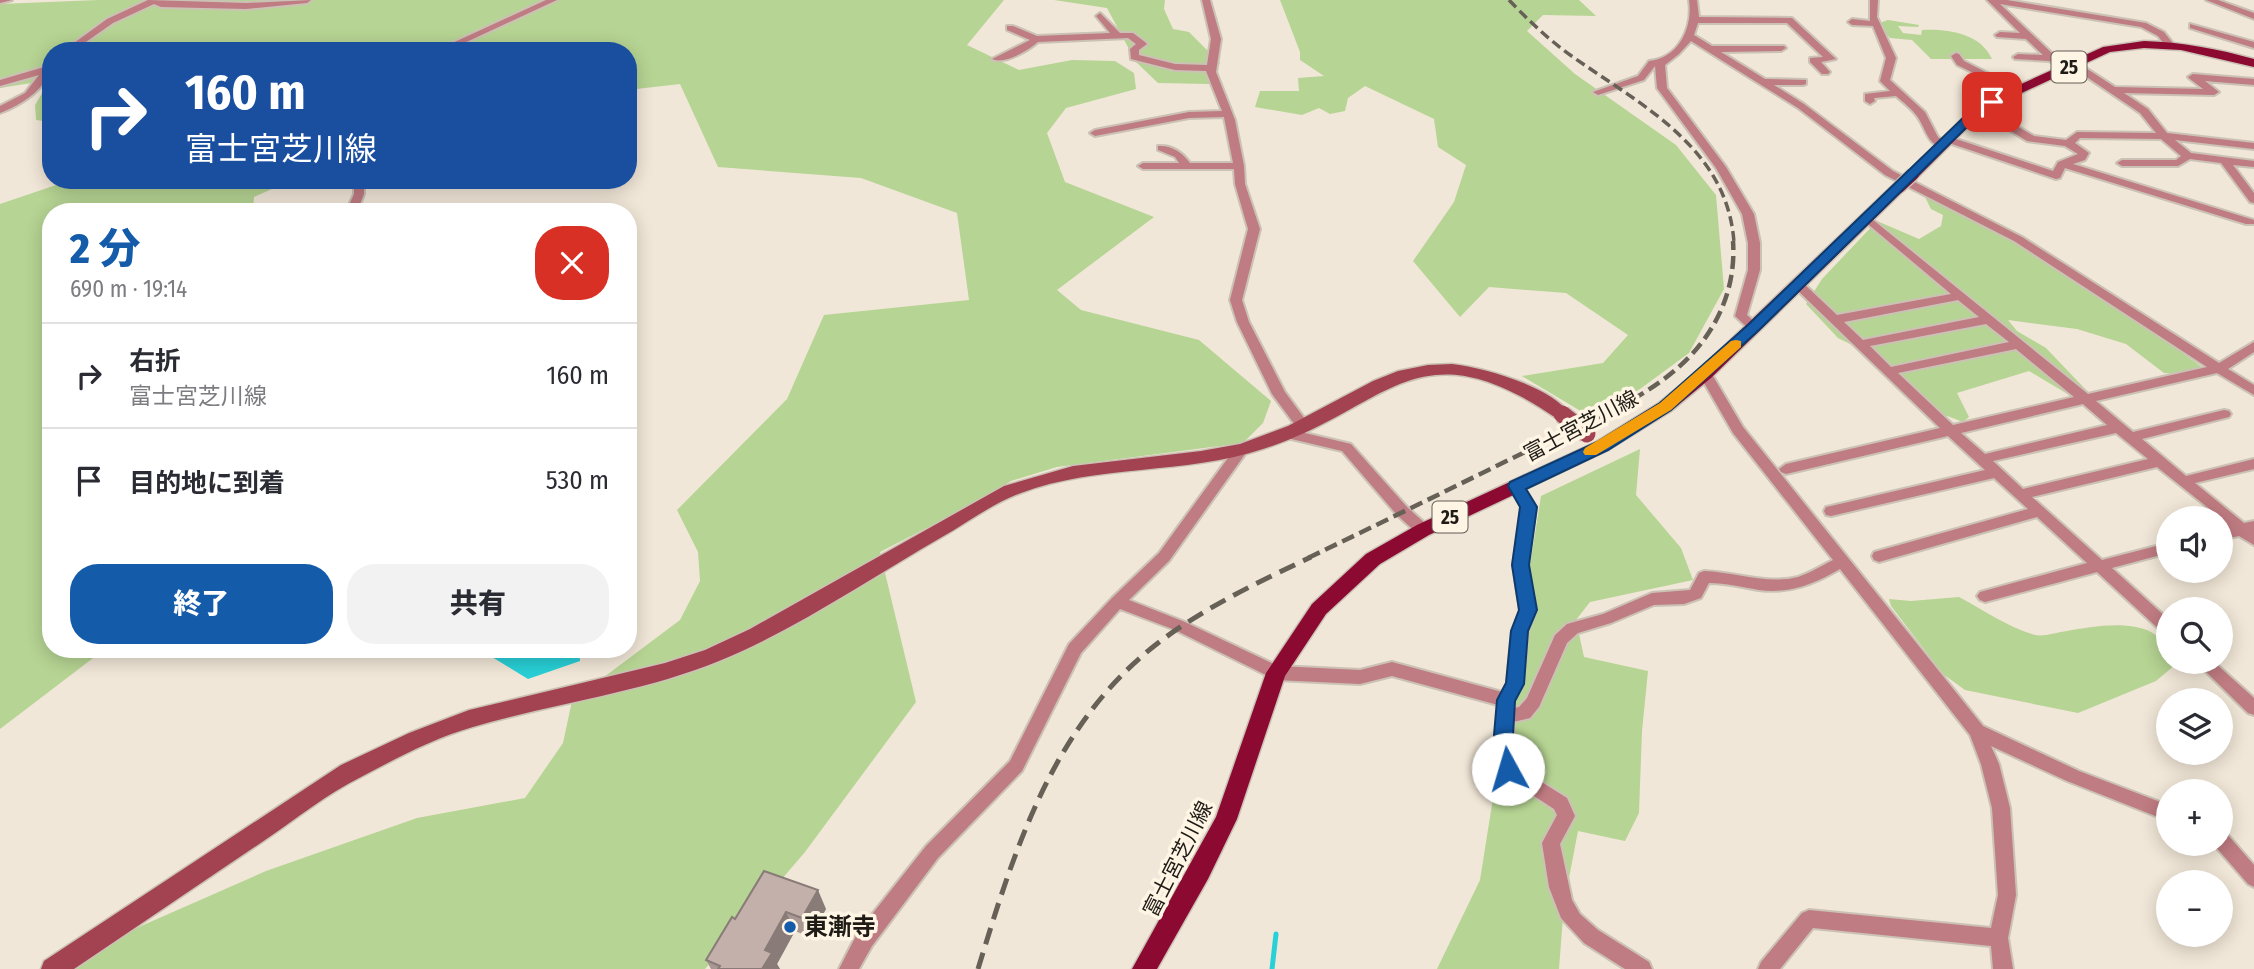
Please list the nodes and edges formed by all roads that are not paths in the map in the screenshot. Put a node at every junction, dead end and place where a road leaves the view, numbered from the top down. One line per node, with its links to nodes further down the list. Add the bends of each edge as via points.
1 (0, 0): 2 (street)
2 (8, 0)
3 (155, 0): 4 (street, via 161,4 236,6); 27 (street, via 100,26)
4 (307, 0)
5 (553, 0): 28 (street)
6 (1206, 0): 43 (street, via 1216,39)
7 (1693, 0): 13 (street)
8 (1874, 0): 15 (street)
9 (2210, 0): 12 (street, via 2232,13)
10 (2054, 4): 23 (street, via 1991,0); 32 (street, via 2143,25 2161,34)
11 (1100, 16): 20 (street)
12 (2254, 16)
13 (1692, 20): 22 (street, via 1788,20); 25 (street)
14 (1852, 22): 15 (street)
15 (1876, 24): 57 (street, via 1891,58 1885,81)
16 (1051, 26): 24 (street)
17 (2193, 26): 31 (street)
18 (1010, 28): 26 (street)
19 (1825, 34): 22 (street)
20 (1111, 35): 24 (street); 33 (street); 43 (street, via 1130,35 1142,44 1133,57 1175,67)
21 (2000, 35): 23 (street)
22 (1807, 36): 30 (street)
23 (2029, 36): 38 (street)
24 (1084, 37): 26 (street)
25 (1691, 37): 35 (street); 41 (street)
26 (1036, 39): 39 (street)
27 (79, 42)
28 (459, 42)
29 (1834, 43): 30 (street)
30 (1817, 45): 47 (street, via 1831,59 1813,60)
31 (2254, 45)
32 (2170, 46): 40 (main road, 富士宮芝川線 / 25); 42 (main road, 富士宮芝川線 / 25, via 2125,45)
33 (1104, 47)
34 (1781, 48): 35 (street, via 1747,43)
35 (1712, 49): 44 (street)
36 (1956, 56): 54 (street)
37 (2018, 57): 38 (street)
38 (2052, 58): 42 (street)
39 (997, 59)
40 (2254, 63)
41 (1660, 64): 56 (street, via 1652,63 1641,78); 85 (street, via 1662,88 1721,167 1748,214 1754,270 1741,317)
42 (2071, 66): 54 (main road, 富士宮芝川線 / 25); 55 (street)
43 (1212, 68): 61 (street)
44 (1746, 69): 45 (street); 50 (street)
45 (1763, 69)
46 (42, 70): 49 (street)
47 (1825, 72)
48 (42, 76): 59 (street, via 28,95)
49 (0, 82)
50 (1766, 82): 51 (street); 78 (street, via 1889,173)
51 (1803, 82)
52 (2254, 82): 55 (street, via 2193,77 2214,92)
53 (0, 89): 59 (street, via 4,94)
54 (2018, 90): 60 (main road, 富士宮芝川線 / 25)
55 (2110, 90): 63 (street, via 2144,111)
56 (1598, 92)
57 (1899, 93): 58 (street, via 1868,96); 64 (street, via 1921,114 1934,139)
58 (1870, 101)
59 (0, 109)
60 (1981, 109): 64 (main road, 富士宮芝川線 / 25); 65 (street, via 2031,139)
61 (1228, 114): 62 (street, via 1189,115); 75 (street)
62 (1095, 133)
63 (2164, 136): 65 (street, via 2077,135); 66 (street); 68 (street)
64 (1946, 143): 71 (street, via 2056,176); 76 (main road, 富士宮芝川線 / 25)
65 (2068, 143): 71 (street, via 2084,153)
66 (2254, 146)
67 (1162, 148): 74 (street, via 1179,155)
68 (2188, 156): 69 (street); 70 (street, via 2178,163)
69 (2224, 160): 72 (street); 77 (street)
70 (2122, 163)
71 (2062, 164): 80 (street)
72 (2254, 164)
73 (1143, 166): 74 (street)
74 (1187, 166): 75 (street)
75 (1240, 166): 95 (street, via 1240,184 1254,229 1236,300)
76 (1913, 174): 78 (street); 79 (main road, 富士宮芝川線 / 25, bridge)
77 (2254, 200)
78 (1948, 205): 89 (street, via 2018,239)
79 (1867, 218): 81 (main road, 富士宮芝川線 / 25); 82 (street)
80 (2250, 222)
81 (1798, 285): 83 (street); 85 (main road, 富士宮芝川線 / 25)
82 (1961, 296): 83 (street); 84 (street)
83 (1837, 319): 86 (street)
84 (1990, 319): 86 (street); 87 (street)
85 (1754, 327): 91 (main road, 富士宮芝川線 / 25)
86 (1862, 344): 90 (street)
87 (2020, 344): 90 (street); 93 (street)
88 (2254, 346): 89 (street)
89 (2220, 368): 92 (street); 93 (street)
90 (1890, 371): 96 (street)
91 (1705, 374): 98 (main road, 富士宮芝川線 / 25, via 1665,407); 115 (street, via 1738,430)
92 (2254, 391)
93 (2088, 400): 96 (street); 97 (street)
94 (2224, 414): 97 (street)
95 (1295, 430): 98 (street, bridge, via 1382,383 1419,371 1461,369 1504,378); 99 (street); 111 (street, via 1346,447)
96 (1952, 432): 100 (street); 103 (street)
97 (2126, 432): 100 (street); 101 (street)
98 (1602, 446): 106 (main road, 富士宮芝川線 / 25)
99 (1241, 450): 118 (street, via 1164,557); 129 (street, via 1044,478 1010,490 757,635 711,656 469,719 416,739 349,772)
100 (1983, 459): 104 (street)
101 (2160, 461): 105 (street); 107 (street)
102 (2254, 464): 105 (street)
103 (1786, 469)
104 (1997, 472): 107 (street); 108 (street)
105 (2183, 481): 110 (street)
106 (1516, 486): 111 (main road, 富士宮芝川線 / 25); 122 (street, via 1528,507 1520,565 1528,610 1520,631 1515,684)
107 (2022, 494): 109 (street)
108 (1831, 511)
109 (2041, 511): 114 (street); 116 (street)
110 (2247, 528): 112 (street)
111 (1423, 530): 120 (main road, 富士宮芝川線 / 25, via 1373,559 1346,582 1319,609)
112 (2254, 540)
113 (2156, 551): 116 (street)
114 (1879, 556)
115 (1841, 562): 122 (street, via 1805,581 1780,586 1720,576 1704,578 1696,594 1652,599 1573,628 1561,639 1524,713); 124 (street)
116 (2101, 565): 117 (street); 119 (street)
117 (1985, 596)
118 (1117, 602): 120 (street, via 1180,626); 130 (street, via 1075,649 1016,766 924,861 865,939)
119 (2156, 617)
120 (1276, 673): 122 (street, via 1360,677 1392,668); 131 (main road, 富士宮芝川線 / 25, via 1226,820)
121 (2217, 674): 123 (street)
122 (1505, 708): 132 (street, via 1508,769 1561,804 1566,816 1550,843 1560,895 1569,915)
123 (2254, 708)
124 (1977, 731): 125 (street); 128 (street, via 2001,808 2007,895)
125 (2156, 808)
126 (2233, 854): 127 (street)
127 (2254, 878)
128 (1998, 938): 133 (street, via 1809,919); 134 (street)
129 (53, 969)
130 (849, 969)
131 (1144, 969)
132 (1642, 969)
133 (1768, 969)
134 (2003, 969)

